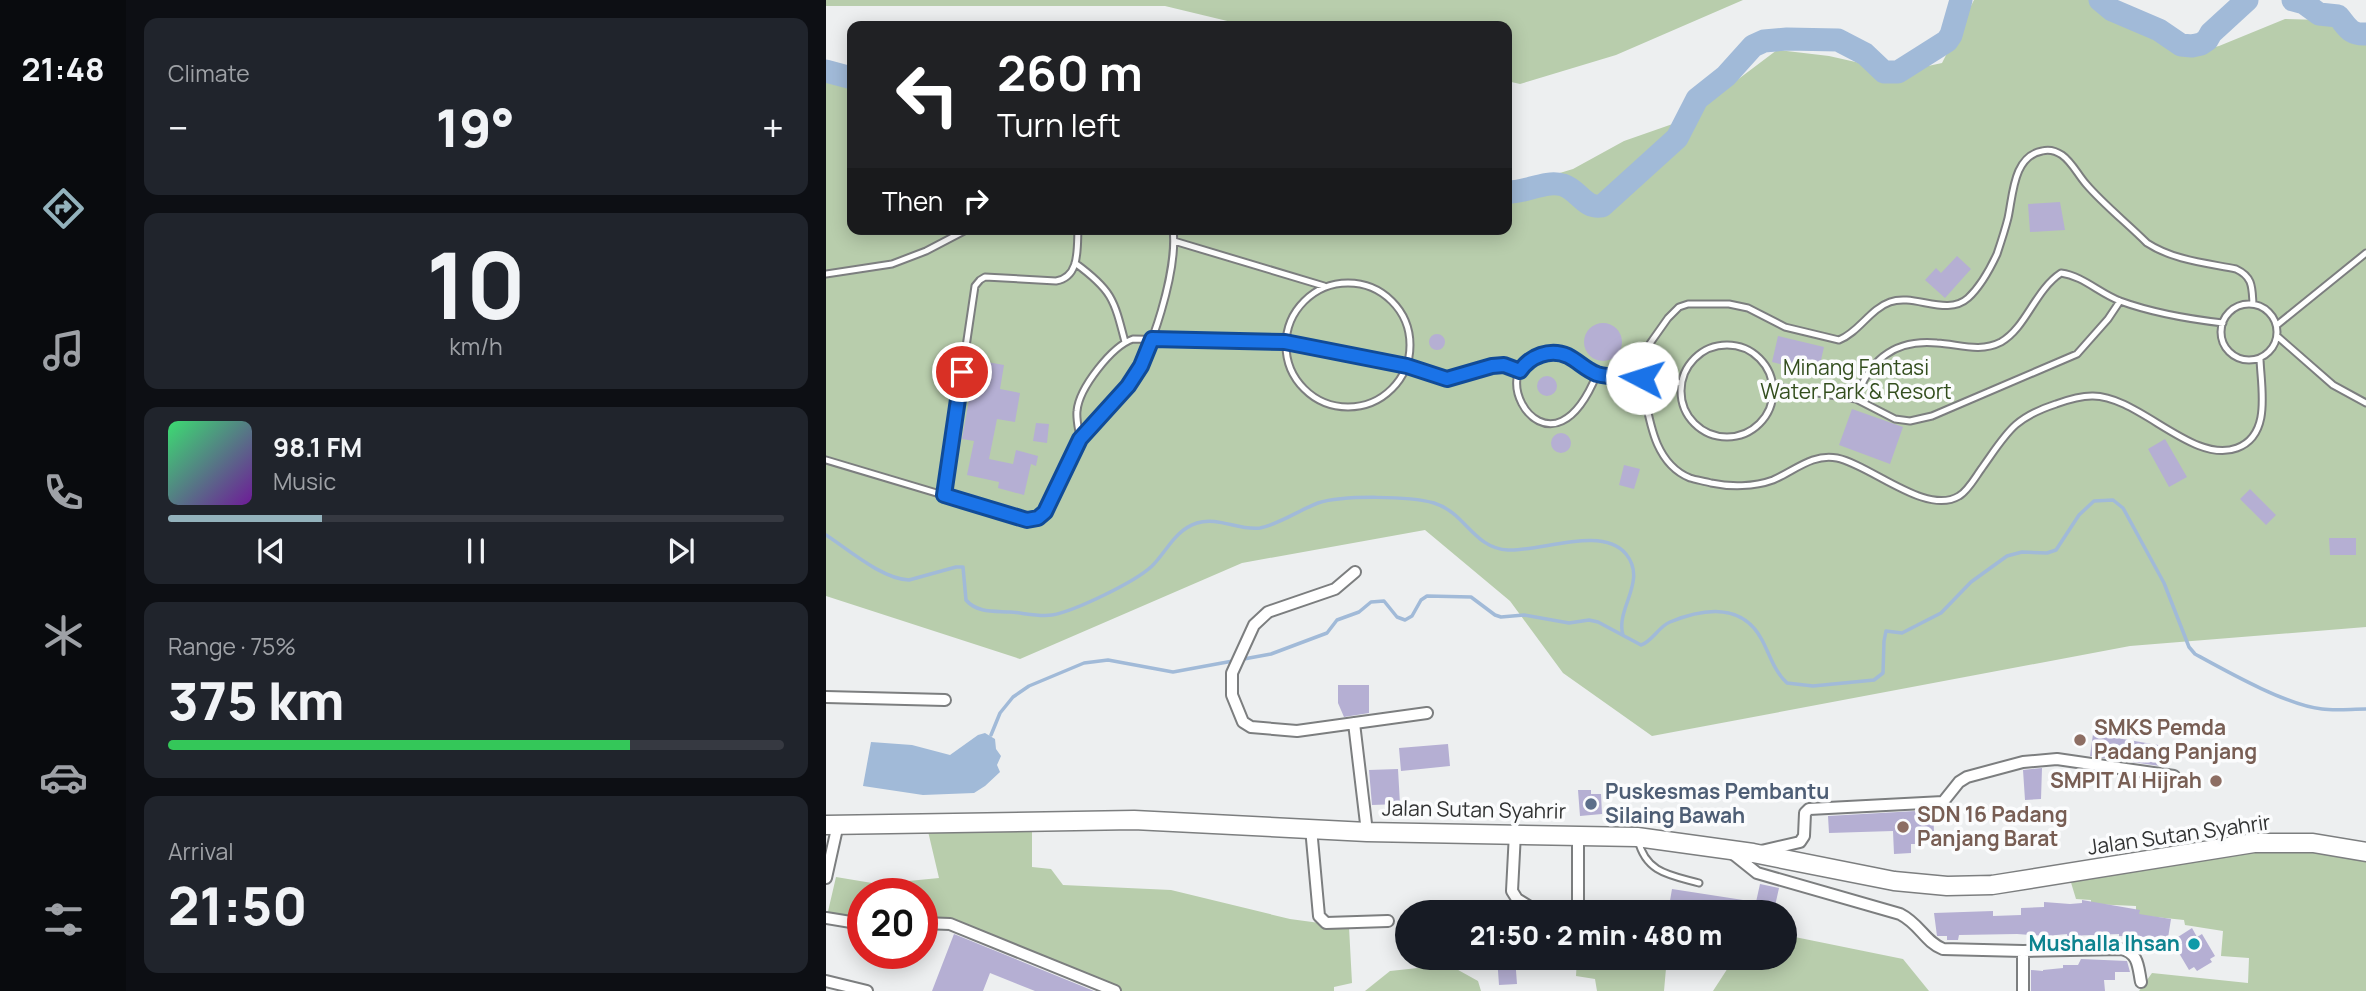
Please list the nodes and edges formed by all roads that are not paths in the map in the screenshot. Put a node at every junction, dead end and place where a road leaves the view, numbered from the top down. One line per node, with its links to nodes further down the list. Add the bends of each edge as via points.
1 (957, 235): 7 (lane, via 892,264)
2 (1077, 235): 6 (lane)
3 (1174, 235): 4 (lane)
4 (1174, 241): 8 (lane); 14 (lane)
5 (2366, 253): 12 (lane)
6 (1075, 263): 15 (lane, via 1109,294); 29 (lane, via 1066,279 985,277 975,286)
7 (826, 274)
8 (1324, 286): 16 (lane, via 1304,299 1290,319); 18 (lane, via 1348,282 1371,286 1391,300 1405,319 1411,342)
9 (2120, 301): 11 (lane); 25 (lane, via 2077,354 1932,416 1895,419); 25 (lane, via 2071,274 2060,273 2002,341 1973,348 1935,342 1900,347 1871,366)
10 (2253, 304): 11 (lane, via 2235,308); 12 (lane, via 2272,315); 21 (lane, via 2252,284 2244,273 2158,250 2086,184 2064,156 2045,150 2035,152 2017,174 1997,254 1966,300 1948,305 1890,301 1839,340 1786,327 1748,308 1688,304 1668,318)
11 (2223, 323): 17 (lane, via 2221,333 2230,352 2239,359)
12 (2277, 325): 13 (lane)
13 (2277, 336): 17 (lane, via 2275,346); 26 (lane, via 2344,393)
14 (1152, 339): 15 (lane); 16 (lane); 27 (lane, via 1128,386)
15 (1125, 342): 27 (lane, via 1083,391 1076,414)
16 (1285, 342): 18 (lane); 18 (lane, via 1288,364 1299,383 1315,398 1336,406 1358,406 1379,399 1396,385)
17 (2260, 359): 22 (lane, via 2260,429 2237,449 2204,449 2112,399 2072,398 2022,418 1960,496 1944,501 1925,499 1850,461 1832,457 1813,459 1772,480 1751,485 1689,478 1668,463 1655,439)
18 (1407, 366): 19 (lane, via 1447,379 1492,366)
19 (1520, 371): 20 (lane, via 1528,359 1556,353); 20 (lane, via 1516,386 1529,415 1559,423 1572,415)
20 (1597, 374): 21 (lane)
21 (1627, 376): 22 (lane)
22 (1642, 378): 23 (lane)
23 (1681, 383): 24 (lane, via 1694,359 1718,345 1737,346 1754,354 1767,369); 24 (lane, via 1681,399 1696,425 1725,437 1741,435 1765,416)
24 (1772, 386): 25 (lane)
25 (1856, 398)
26 (2366, 403)
27 (1080, 439): 29 (lane, via 1051,502 1038,518 1027,520)
28 (826, 460): 29 (lane)
29 (944, 495)
30 (1354, 572): 34 (street, via 1335,589 1268,611 1254,625 1232,673 1231,695 1243,722 1251,727 1297,731)
31 (826, 697): 32 (street)
32 (945, 700)
33 (1427, 713): 34 (street)
34 (1354, 723): 38 (street)
35 (2175, 776): 44 (street, via 2039,759 1963,779 1938,803 1809,809 1800,842)
36 (832, 824): 37 (highway, Jalan Sutan Syahrir, via 1134,820); 45 (street)
37 (1311, 828): 38 (highway, Jalan Sutan Syahrir); 51 (street, via 1322,919 1326,923)
38 (1367, 832): 39 (highway, Jalan Sutan Syahrir)
39 (1515, 833): 40 (highway, Jalan Sutan Syahrir); 47 (street, via 1512,891)
40 (1578, 834): 41 (highway, Jalan Sutan Syahrir); 48 (street)
41 (1637, 837): 42 (highway, Jalan Sutan Syahrir); 46 (lane, via 1651,866)
42 (1730, 850): 44 (highway, Jalan Sutan Syahrir); 53 (street, via 1757,873 1900,914 1943,949)
43 (2366, 852): 44 (highway, Jalan Sutan Syahrir, via 2314,843 2254,843 1992,885 1947,886 1894,881)
44 (1754, 853)
45 (826, 878)
46 (1699, 883)
47 (1519, 900)
48 (1578, 900)
49 (826, 918): 50 (street)
50 (847, 921)
51 (1388, 921)
52 (938, 924): 57 (street, via 950,924)
53 (2023, 951): 55 (street, via 2129,950 2137,959); 58 (street)
54 (826, 981): 56 (street)
55 (2141, 982)
56 (867, 991)
57 (1115, 991)
58 (2023, 991)

